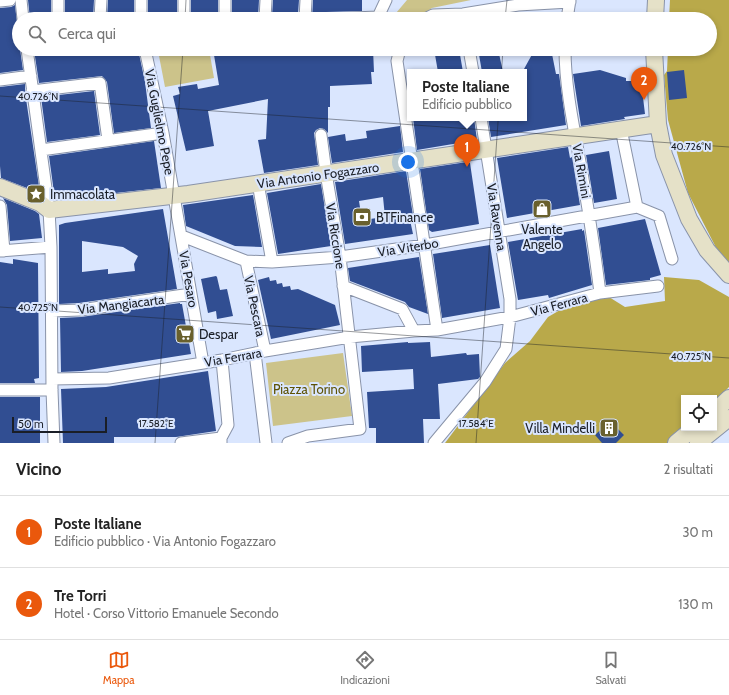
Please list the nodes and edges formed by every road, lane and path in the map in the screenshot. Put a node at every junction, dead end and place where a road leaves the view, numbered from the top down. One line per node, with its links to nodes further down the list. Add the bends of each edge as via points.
1 (10, 0): 12 (street)
2 (21, 0): 15 (street)
3 (58, 0): 16 (street)
4 (101, 0): 17 (street)
5 (141, 0): 18 (street)
6 (184, 0): 19 (street)
7 (225, 0): 20 (street)
8 (266, 0): 21 (street)
9 (306, 0): 22 (street)
10 (386, 0): 23 (street)
11 (656, 0): 26 (street)
12 (0, 1)
13 (570, 1): 14 (street); 25 (street)
14 (517, 2): 24 (street)
15 (22, 12)
16 (58, 12)
17 (100, 12)
18 (140, 12)
19 (184, 12)
20 (225, 12)
21 (265, 12)
22 (305, 12)
23 (380, 12)
24 (478, 12)
25 (568, 12)
26 (655, 12)
27 (28, 56): 34 (street)
28 (146, 56): 40 (street, Via Guglielmo Pepe)
29 (398, 56): 46 (street)
30 (470, 56): 33 (street)
31 (565, 56): 42 (street, Via Rimini)
32 (654, 56): 38 (street)
33 (472, 69)
34 (31, 76): 35 (street); 36 (street)
35 (0, 80)
36 (32, 91): 43 (street, via 100,83); 44 (street)
37 (481, 121): 45 (street, Via Ravenna)
38 (658, 124): 39 (street, Via Antonio Fogazzaro); 64 (street, via 664,155 689,219 706,250)
39 (621, 129): 42 (street, Via Antonio Fogazzaro); 52 (street)
40 (163, 133): 43 (street); 50 (street, Via Guglielmo Pepe)
41 (321, 134): 47 (street, Via Riccione)
42 (575, 136): 45 (street, Via Antonio Fogazzaro); 54 (street, Via Rimini)
43 (108, 140): 44 (street)
44 (40, 150): 53 (street)
45 (486, 150): 46 (street, Via Antonio Fogazzaro); 55 (street, Via Ravenna)
46 (412, 161): 47 (street, Via Antonio Fogazzaro); 57 (street)
47 (326, 173): 48 (street, Via Antonio Fogazzaro); 60 (street, Via Riccione)
48 (258, 183): 50 (street, Via Antonio Fogazzaro); 63 (street)
49 (0, 187): 53 (street, via 40,203)
50 (174, 196): 53 (street, Via Antonio Fogazzaro); 56 (street, Via Pesaro)
51 (0, 206): 59 (street)
52 (637, 207): 54 (street, Via Viterbo); 61 (street, via 659,216)
53 (49, 210): 58 (street)
54 (590, 216): 55 (street, Via Viterbo); 67 (street, Via Rimini)
55 (498, 232): 57 (street, Via Viterbo); 70 (street, Via Ravenna, via 510,299)
56 (182, 236): 62 (street, Via Viterbo); 68 (street, Via Pesaro)
57 (425, 245): 60 (street, Via Viterbo); 71 (street)
58 (51, 247): 59 (street); 69 (street)
59 (2, 251)
60 (340, 257): 63 (street, Via Viterbo); 65 (street, Via Riccione)
61 (672, 259)
62 (246, 260): 63 (street, Via Viterbo); 74 (street, Via Pescara)
63 (272, 262)
64 (729, 275)
65 (343, 286): 72 (street, via 402,309); 73 (street, Via Riccione)
66 (658, 286): 67 (street, Via Ferrara)
67 (600, 293): 70 (street, Via Ferrara)
68 (191, 294): 69 (street, Via Mangiacarta, via 80,310); 76 (street, Via Pesaro)
69 (52, 311): 77 (street)
70 (510, 317): 71 (street, Via Ferrara); 87 (street, Via Ravenna, via 506,349 485,382)
71 (437, 330): 72 (street, Via Ferrara)
72 (414, 331): 73 (street, Via Ferrara)
73 (350, 337): 74 (street, Via Ferrara); 86 (street, via 360,429 308,436)
74 (260, 352): 75 (street, Via Ferrara); 85 (street)
75 (222, 360): 76 (street, Via Ferrara); 82 (street, via 228,425)
76 (203, 363): 77 (street, Via Ferrara)
77 (52, 384): 78 (street, Via Ferrara); 83 (street)
78 (0, 390)
79 (729, 398): 80 (street)
80 (724, 419): 89 (street)
81 (690, 431): 88 (street)
82 (221, 440): 84 (street)
83 (54, 443)
84 (181, 443)
85 (266, 443)
86 (288, 443)
87 (434, 443)
88 (676, 443)
89 (698, 443)

